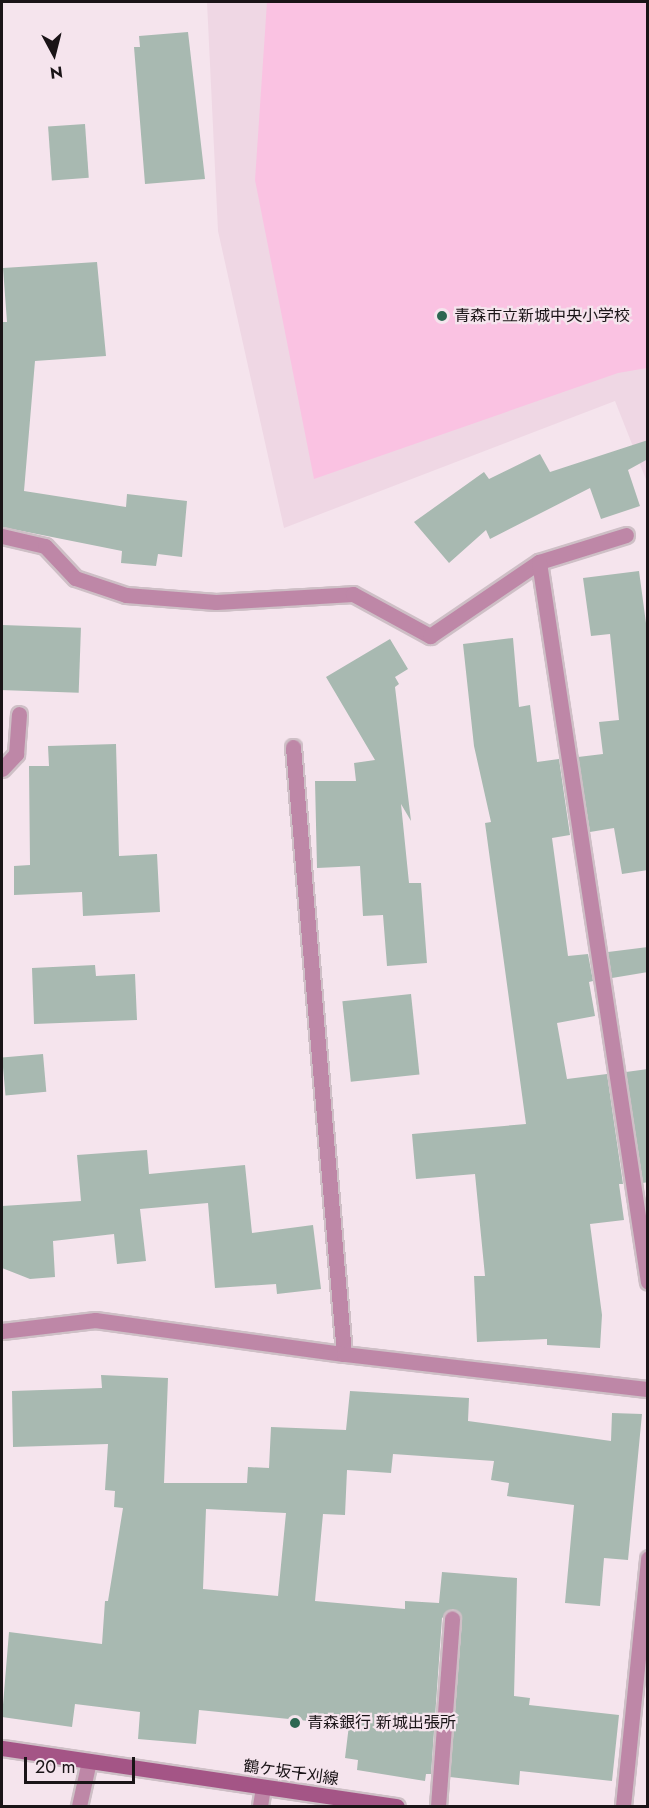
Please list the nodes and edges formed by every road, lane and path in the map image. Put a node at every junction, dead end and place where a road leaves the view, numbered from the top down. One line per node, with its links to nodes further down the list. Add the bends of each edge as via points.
1 (626, 535): 3 (street)
2 (2, 536): 3 (street, via 45,546 75,578 126,595 216,602 352,594 430,636)
3 (539, 562): 7 (street)
4 (19, 714): 6 (street, via 16,754)
5 (293, 747): 9 (street)
6 (2, 769)
7 (648, 1282)
8 (2, 1331): 9 (street, via 95,1320)
9 (344, 1354): 10 (street)
10 (648, 1389)
11 (648, 1558): 20 (street)
12 (452, 1619): 19 (street)
13 (2, 1748): 14 (main road, 鶴ケ坂千刈線)
14 (89, 1761): 15 (main road, 鶴ケ坂千刈線); 16 (street)
15 (263, 1787): 17 (street); 18 (main road, 鶴ケ坂千刈線)
16 (79, 1806)
17 (260, 1806)
18 (397, 1806)
19 (438, 1806)
20 (623, 1806)

